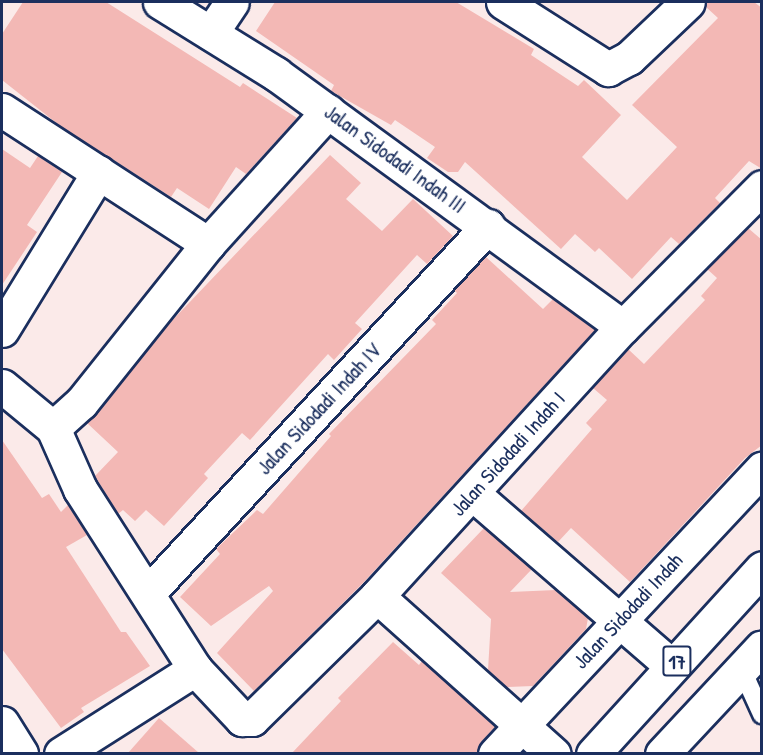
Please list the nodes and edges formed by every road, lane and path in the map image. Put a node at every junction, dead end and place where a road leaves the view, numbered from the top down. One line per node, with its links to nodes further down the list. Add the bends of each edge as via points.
1 (160, 2): 5 (main road, Jalan Sidodadi Indah III)
2 (232, 2): 5 (main road)
3 (503, 2): 4 (main road, via 608,69 629,58)
4 (688, 2)
5 (211, 33): 7 (main road, Jalan Sidodadi Indah III)
6 (2, 110): 8 (main road)
7 (328, 111): 10 (main road, Jalan Sidodadi Indah III); 11 (main road)
8 (99, 172): 11 (main road); 13 (main road)
9 (762, 187): 12 (main road, Jalan Sidodadi Indah I)
10 (488, 226): 12 (main road, Jalan Sidodadi Indah III); 19 (main road, Jalan Sidodadi Indah IV)
11 (208, 244): 15 (main road, via 81,403)
12 (623, 327): 17 (main road, Jalan Sidodadi Indah I)
13 (2, 330)
14 (2, 386): 15 (main road)
15 (53, 428): 19 (main road, via 80,489)
16 (762, 469): 21 (main road, Jalan Sidodadi Indah)
17 (472, 493): 20 (main road, Jalan Sidodadi Indah I); 21 (main road)
18 (762, 568): 23 (main road, 17)
19 (149, 592): 24 (main road)
20 (377, 596): 24 (main road, Jalan Sidodadi Indah I, via 252,719 242,719); 27 (main road)
21 (620, 618): 23 (main road); 27 (main road, Jalan Sidodadi Indah)
22 (751, 658): 25 (lane); 33 (main road, 17)
23 (672, 666): 32 (main road, 17)
24 (195, 669): 29 (main road)
25 (762, 714)
26 (2, 723): 28 (main road)
27 (523, 725): 30 (main road, Jalan Sidodadi Indah); 31 (main road)
28 (21, 753)
29 (62, 753)
30 (495, 753)
31 (554, 753)
32 (592, 753)
33 (662, 753)

